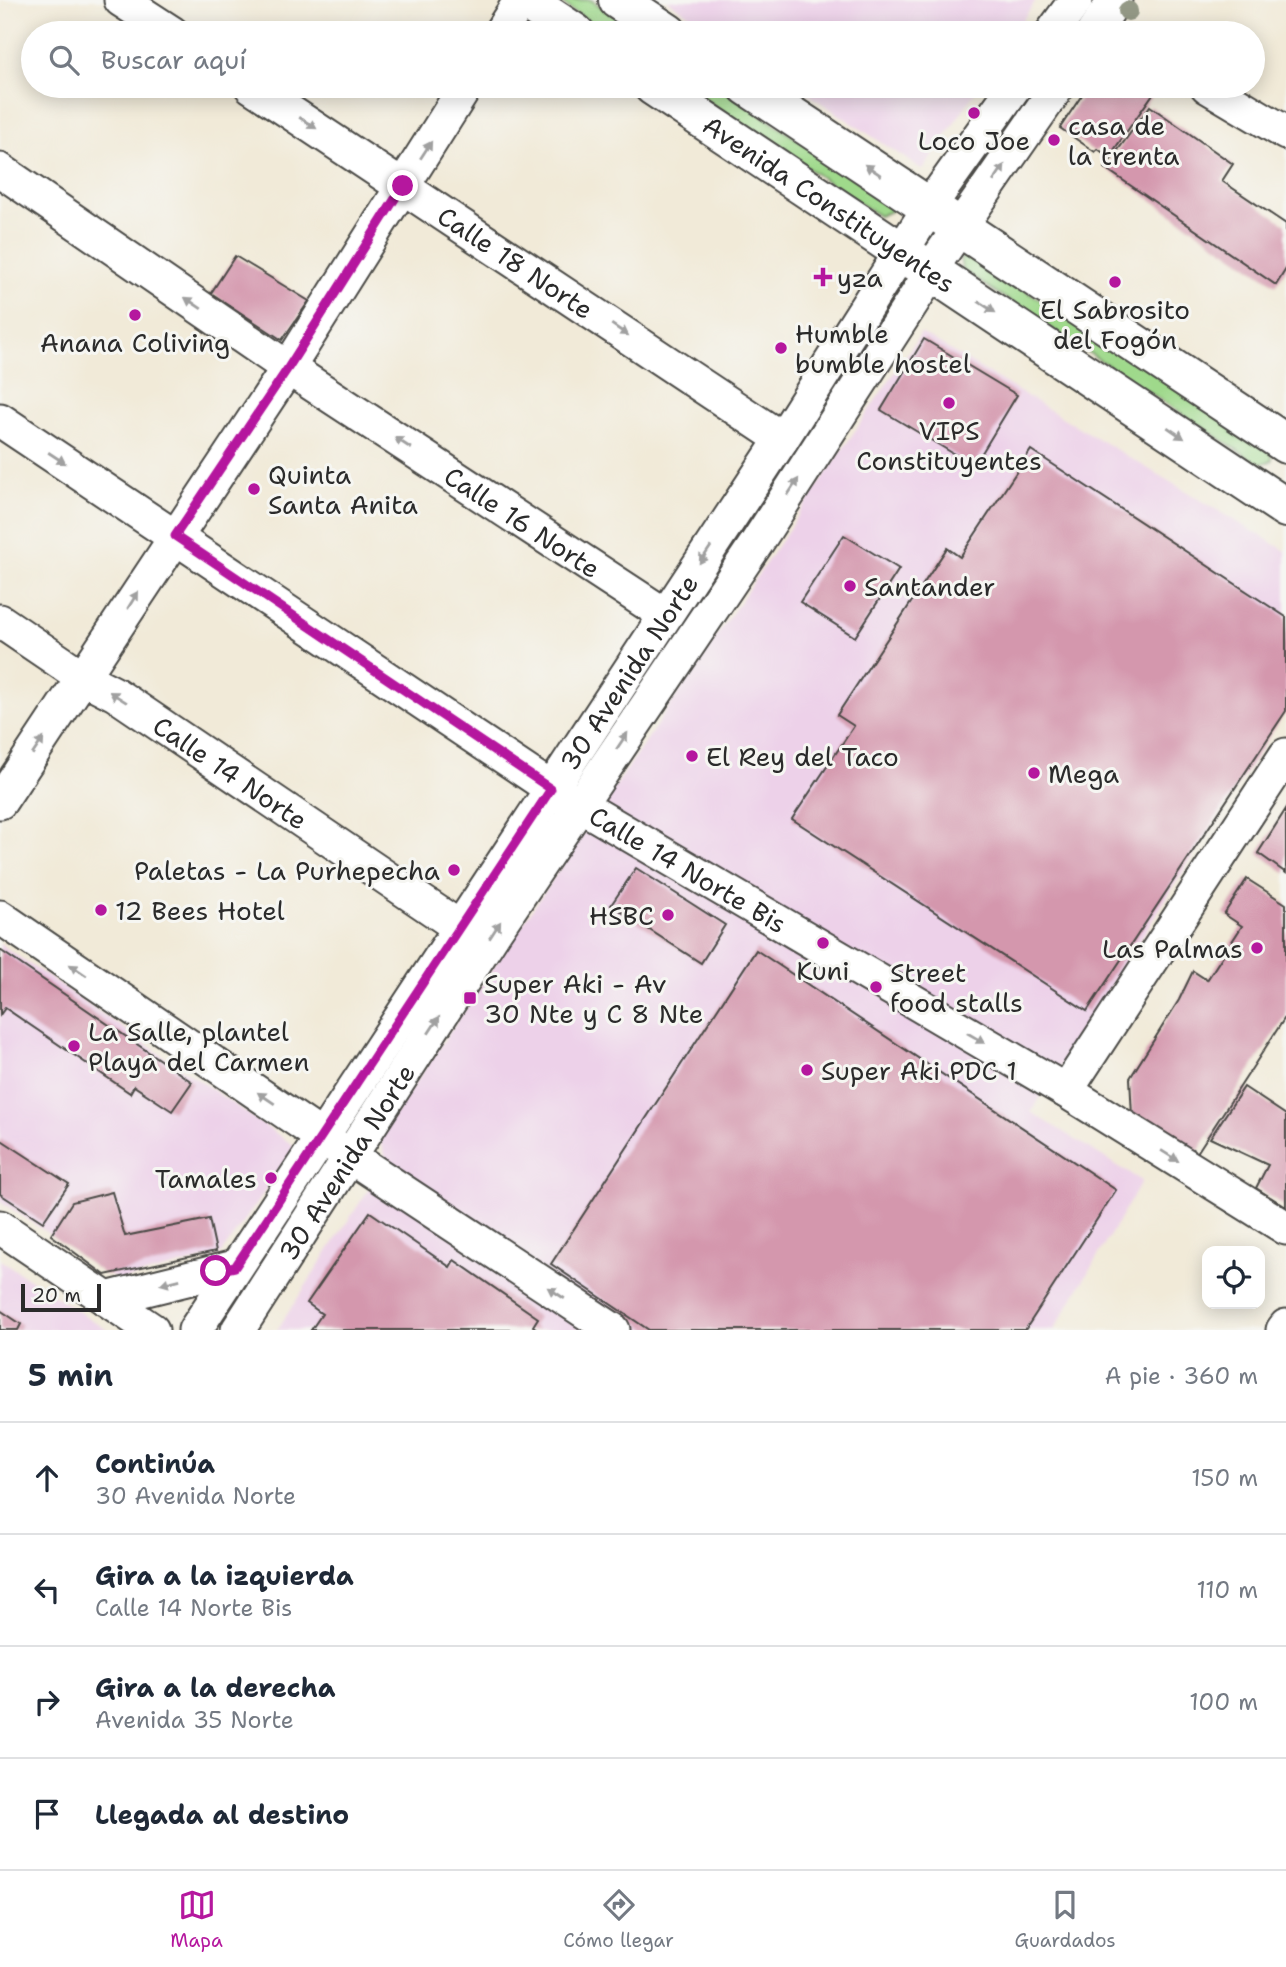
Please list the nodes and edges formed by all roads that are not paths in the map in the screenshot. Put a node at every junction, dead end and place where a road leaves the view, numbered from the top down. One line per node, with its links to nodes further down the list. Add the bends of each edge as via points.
1 (121, 0): 5 (street)
2 (523, 0): 6 (street); 7 (main road)
3 (618, 0): 8 (main road)
4 (1076, 0): 9 (street)
5 (153, 21)
6 (508, 21)
7 (556, 21)
8 (650, 21)
9 (1061, 21)
10 (269, 98): 19 (street, Calle 18 Norte, one-way to 19)
11 (458, 98): 19 (street, one-way to 11)
12 (671, 98): 21 (main road, Avenida Constituyentes)
13 (765, 98): 20 (main road, Avenida Constituyentes, one-way to 13)
14 (1009, 98): 20 (street, 30 Avenida Norte)
15 (1048, 98): 20 (street, 30 Avenida Norte, one-way to 15)
16 (1227, 98): 17 (street)
17 (1286, 133)
18 (0, 170): 22 (street, Calle 16 Norte, one-way to 18)
19 (403, 186): 22 (street); 24 (street, Calle 18 Norte, one-way to 24)
20 (945, 218): 21 (street, 30 Avenida Norte); 25 (main road, Avenida Constituyentes)
21 (916, 260): 24 (street, 30 Avenida Norte); 26 (main road, Avenida Constituyentes, one-way to 26); 32 (street, 30 Avenida Norte, one-way to 21, via 756,544 924,284)
22 (288, 368): 27 (street); 28 (street, Calle 16 Norte, one-way to 22)
23 (0, 420): 27 (street, Calle 14 Norte Bis, one-way to 27)
24 (782, 439): 28 (street, 30 Avenida Norte, one-way to 28)
25 (1286, 444)
26 (1282, 495)
27 (175, 536): 30 (street, one-way to 27); 32 (street, Calle 14 Norte Bis)
28 (665, 614): 32 (street, 30 Avenida Norte)
29 (0, 621): 30 (street, Calle 14 Norte)
30 (84, 678): 33 (street, one-way to 30); 35 (street, Calle 14 Norte, one-way to 30, via 115,694)
31 (1286, 755): 36 (street)
32 (566, 796): 35 (street, 30 Avenida Norte); 36 (street, Calle 14 Norte Bis, one-way to 36); 38 (street, 30 Avenida Norte, one-way to 32)
33 (0, 802)
34 (0, 917): 37 (street, one-way to 34)
35 (459, 927): 37 (street, 30 Avenida Norte)
36 (1066, 1091): 40 (street, Calle 14 Norte Bis, one-way to 40)
37 (323, 1136): 38 (street); 41 (street, 30 Avenida Norte)
38 (351, 1157): 45 (street, 30 Avenida Norte); 46 (street, one-way to 38)
39 (0, 1227): 42 (street)
40 (1286, 1228)
41 (235, 1267): 42 (street, one-way to 42); 44 (street, 30 Avenida Norte)
42 (106, 1298): 43 (street)
43 (152, 1330)
44 (195, 1330)
45 (239, 1330)
46 (613, 1330)

